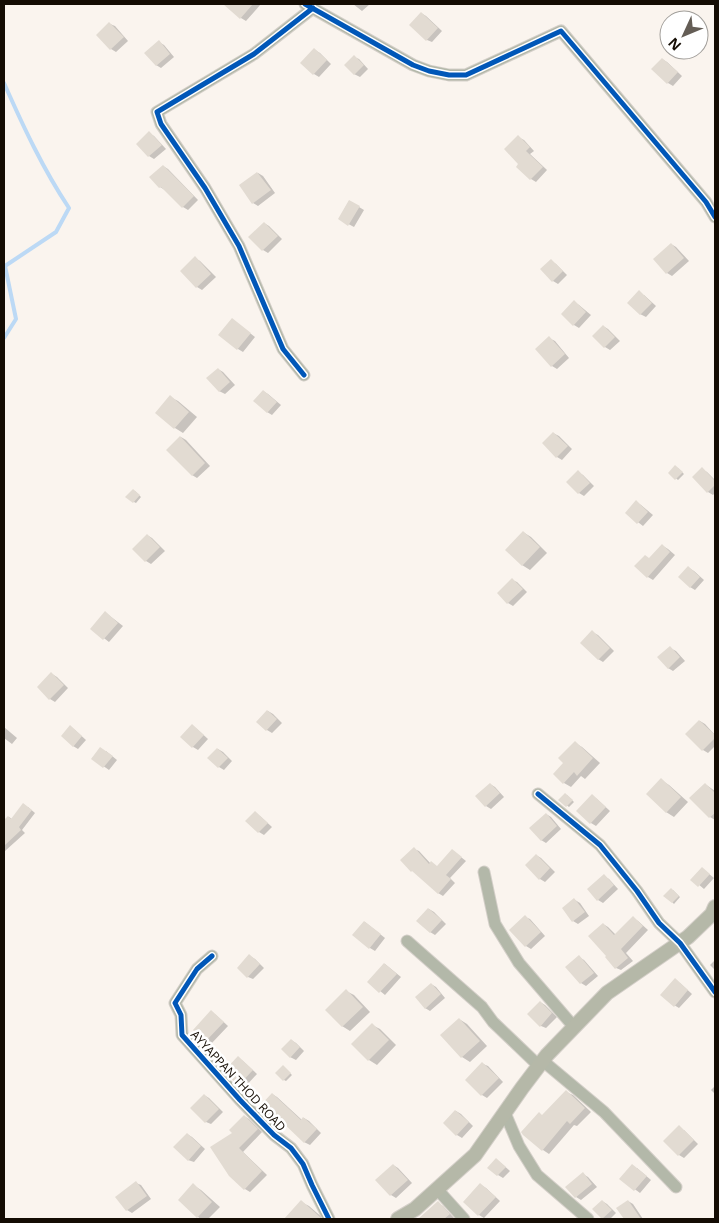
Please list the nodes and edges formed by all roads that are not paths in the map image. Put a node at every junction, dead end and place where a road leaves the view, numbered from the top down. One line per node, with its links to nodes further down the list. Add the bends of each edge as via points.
1 (309, 6): 2 (street, via 413,65 449,75 466,75 561,31 706,202); 3 (street, via 254,54 157,112 161,124 205,188 239,246 283,349)
2 (715, 217)
3 (304, 375)
4 (538, 794): 8 (street, via 600,845 659,923)
5 (484, 872): 11 (street, via 494,924 519,963)
6 (715, 907): 8 (main road, via 712,914)
7 (407, 941): 12 (street)
8 (680, 943): 10 (street); 11 (main road, via 607,993)
9 (212, 956): 16 (street, AYYAPPAN THOD ROAD, via 196,969 175,1002 181,1015 182,1035 240,1100 291,1148 303,1164)
10 (715, 992)
11 (574, 1027): 12 (main road)
12 (541, 1063): 13 (main road); 14 (street, via 604,1112)
13 (505, 1113): 15 (main road, via 475,1155); 19 (street, via 519,1146 538,1175)
14 (676, 1187)
15 (437, 1190): 17 (main road); 18 (street)
16 (329, 1219)
17 (398, 1219)
18 (464, 1219)
19 (588, 1219)

